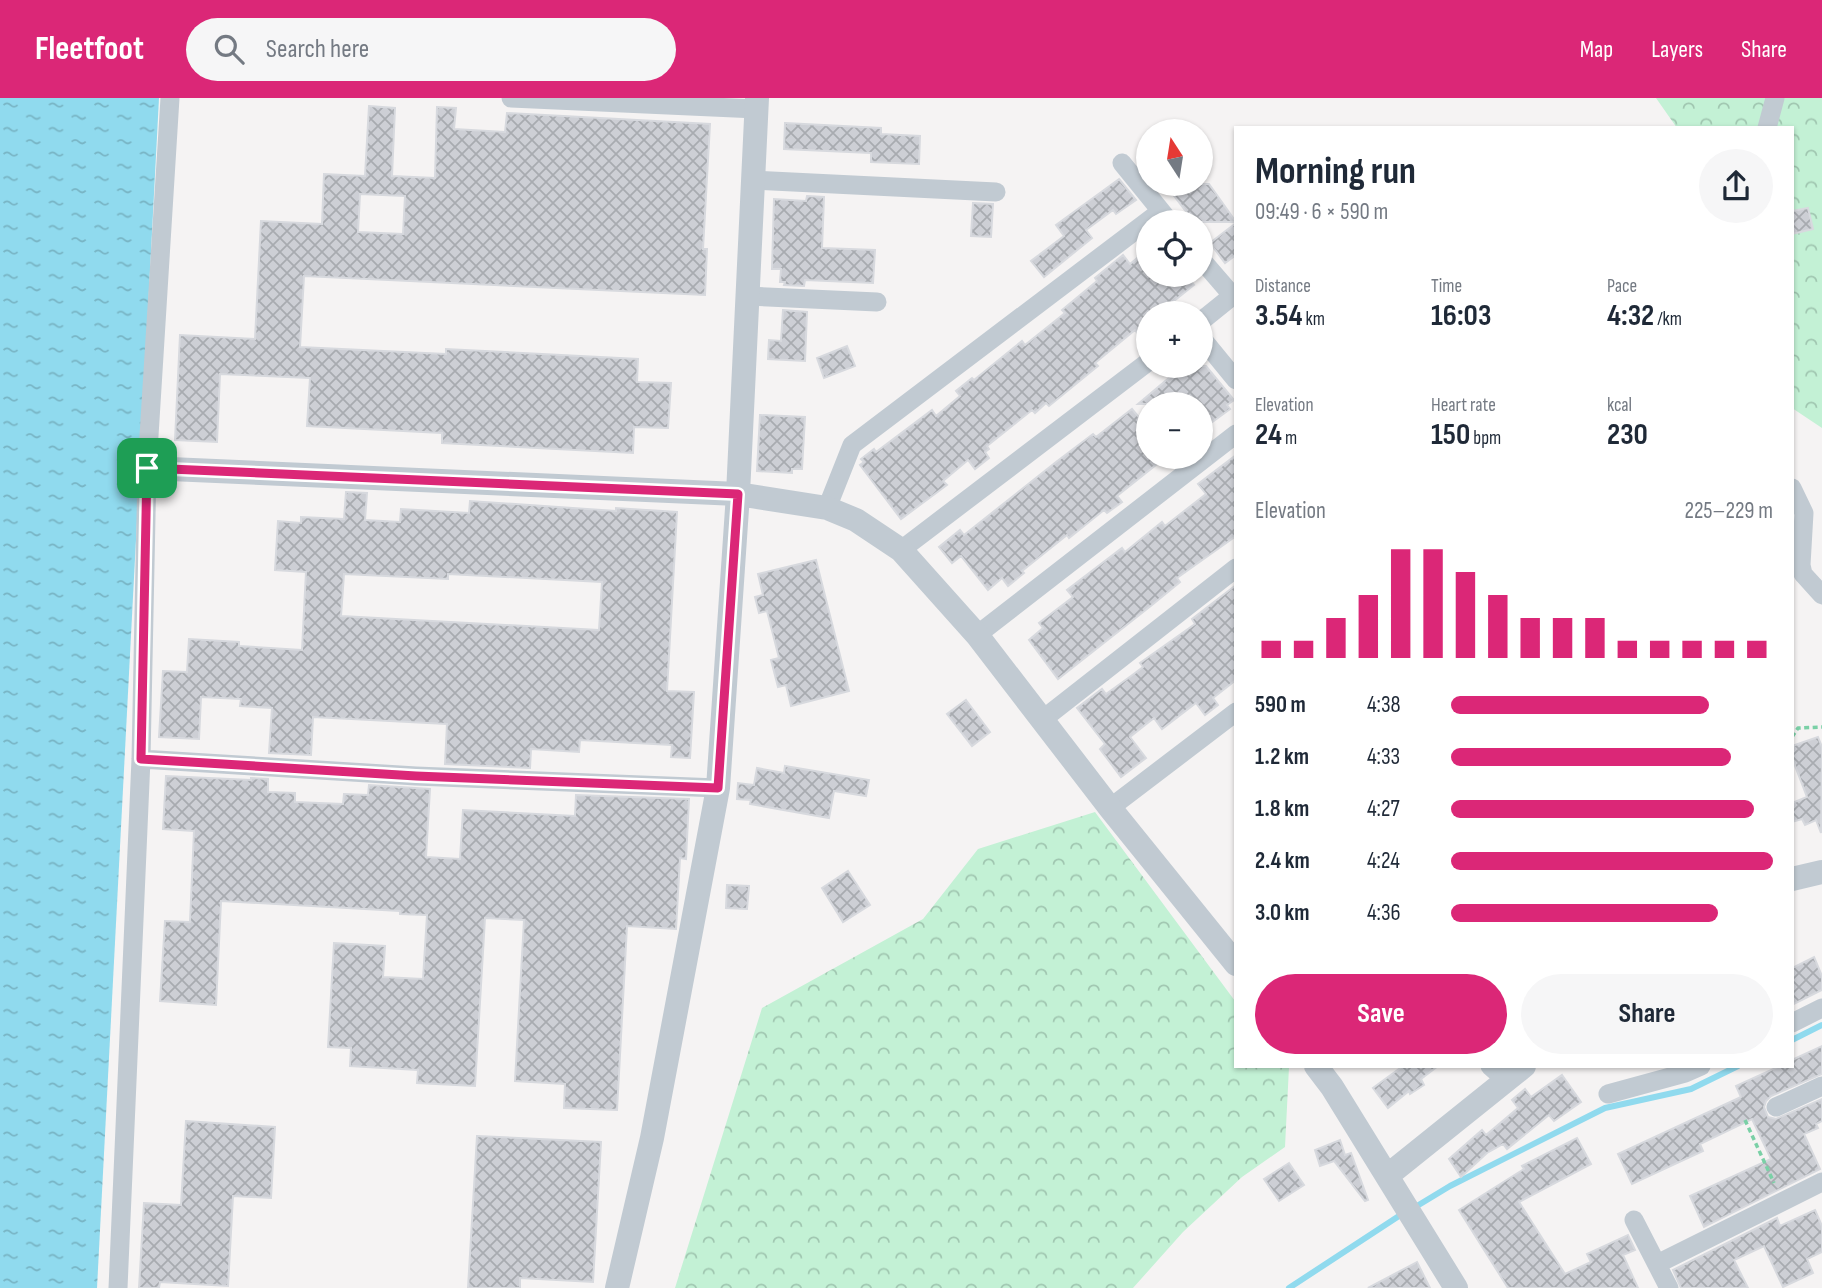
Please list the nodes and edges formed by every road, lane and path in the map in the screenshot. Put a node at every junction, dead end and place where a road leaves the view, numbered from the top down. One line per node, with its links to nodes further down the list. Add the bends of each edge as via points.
1 (170, 98): 20 (street)
2 (511, 98): 4 (street)
3 (1775, 98): 5 (street)
4 (757, 104): 7 (street)
5 (1768, 126)
6 (1122, 163): 9 (street)
7 (753, 180): 8 (street); 13 (street)
8 (996, 192)
9 (1161, 210)
10 (1136, 238): 23 (street, via 852,445)
11 (1213, 272): 12 (street)
12 (1234, 294): 15 (street)
13 (748, 296): 14 (street); 22 (street)
14 (877, 302)
15 (1213, 311)
16 (1213, 352): 18 (street)
17 (1136, 371): 24 (street)
18 (1234, 378)
19 (1234, 436): 27 (street)
20 (147, 468): 22 (street); 32 (street)
21 (1794, 492): 26 (street, via 1804,513 1803,574)
22 (738, 494): 23 (street); 33 (street)
23 (827, 508): 24 (street, via 856,520)
24 (901, 550): 27 (street)
25 (1234, 570): 29 (street)
26 (1822, 596)
27 (977, 635): 29 (street)
28 (1234, 715): 34 (street)
29 (1042, 720): 34 (street)
30 (1822, 727): 31 (path, via 1798,728)
31 (1794, 734)
32 (141, 759): 33 (street); 52 (street)
33 (718, 788): 53 (street, via 652,1138)
34 (1110, 808): 37 (street)
35 (1822, 872): 36 (street)
36 (1794, 879)
37 (1234, 962)
38 (1822, 1008): 39 (street)
39 (1794, 1022)
40 (1318, 1068): 47 (street)
41 (1696, 1068): 44 (street)
42 (1507, 1070): 47 (street)
43 (1822, 1086): 45 (street)
44 (1608, 1094)
45 (1776, 1107)
46 (1745, 1120): 49 (path)
47 (1387, 1176): 54 (street)
48 (1822, 1182): 49 (street)
49 (1783, 1201): 51 (street)
50 (1634, 1220): 51 (street)
51 (1657, 1264): 55 (street)
52 (118, 1288)
53 (617, 1288)
54 (1456, 1288)
55 (1669, 1288)

